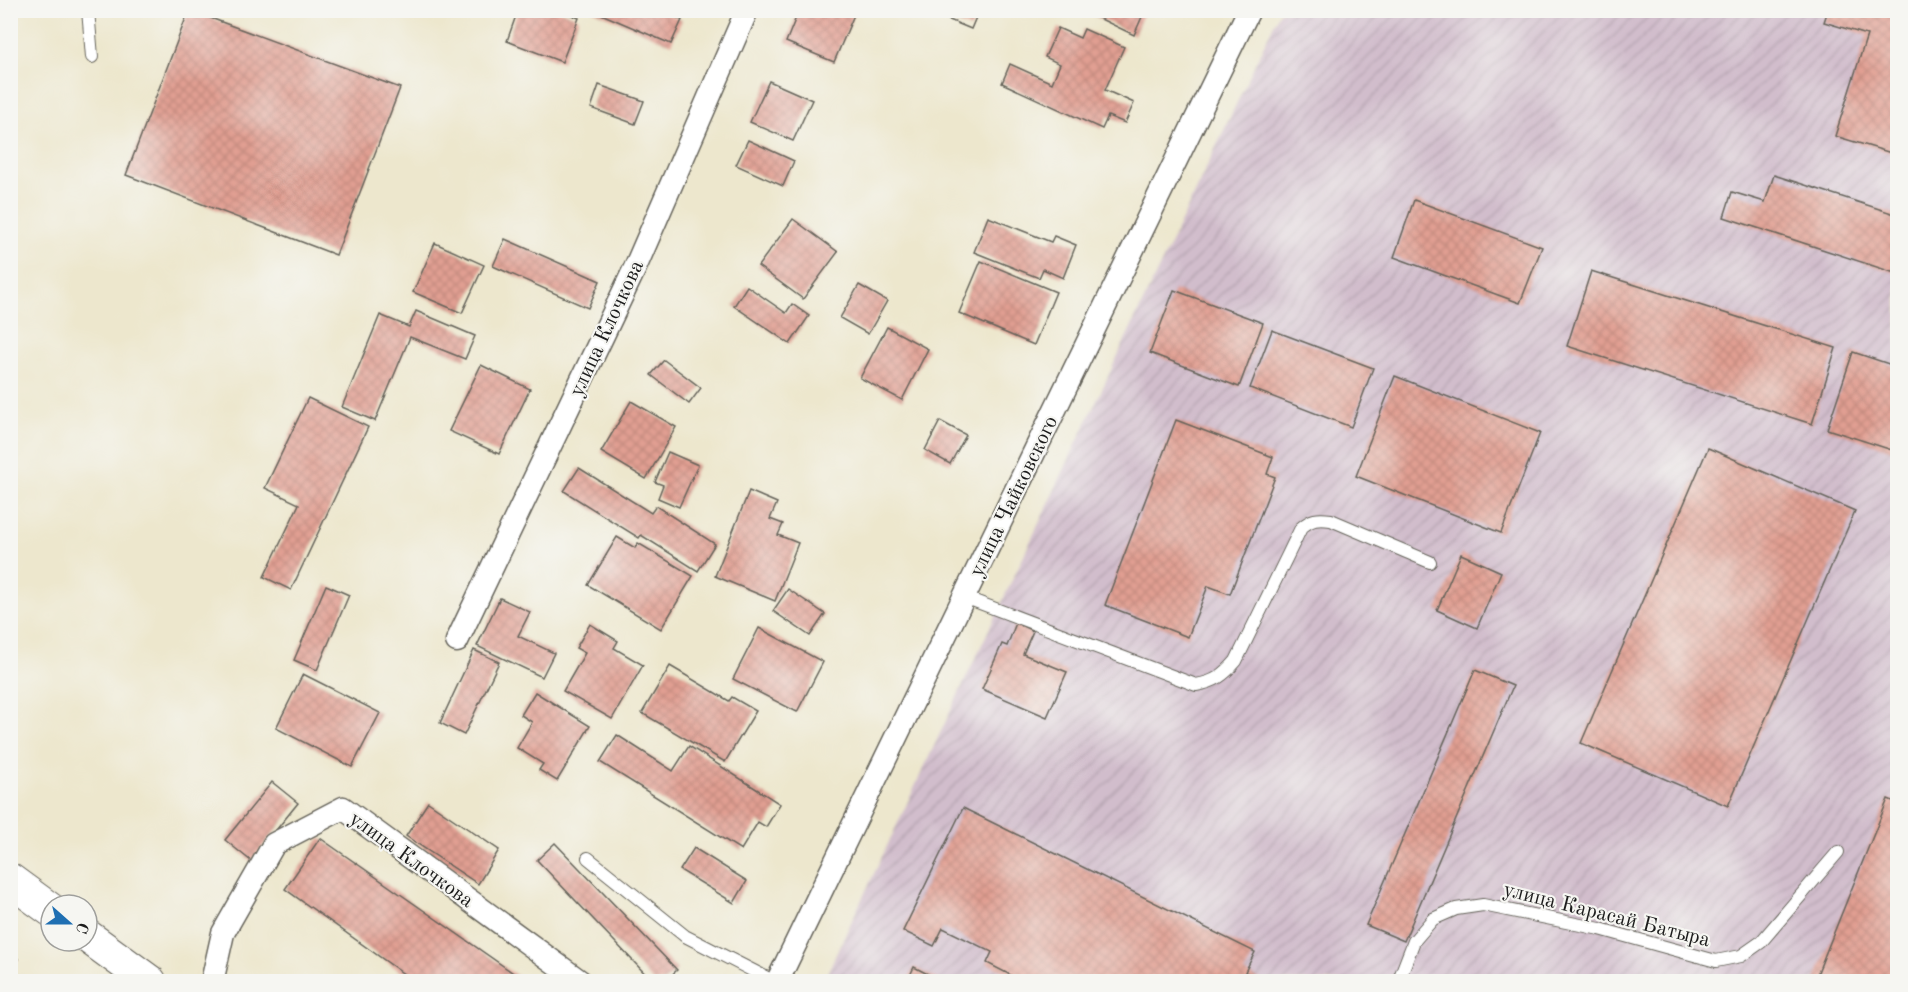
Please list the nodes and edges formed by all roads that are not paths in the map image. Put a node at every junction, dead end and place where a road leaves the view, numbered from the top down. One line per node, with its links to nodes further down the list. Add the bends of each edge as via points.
1 (88, 10): 4 (lane)
2 (747, 10): 7 (street, улица Клочкова, via 635,268)
3 (1249, 10): 6 (street, улица Чайковского)
4 (92, 57)
5 (1430, 562): 6 (lane, via 1331,520 1309,521 1300,528 1236,661 1211,683 1196,685)
6 (964, 597): 16 (street, улица Чайковского)
7 (457, 641)
8 (1838, 852): 17 (lane, улица Карасай Батыра, via 1761,942 1741,956 1716,961 1600,929 1483,905 1456,909 1433,919 1414,941)
9 (588, 858): 16 (lane, via 685,936)
10 (10, 880): 11 (main road)
11 (39, 901)
12 (99, 945): 13 (main road)
13 (150, 981)
14 (212, 981): 15 (street, улица Клочкова, via 223,933 274,844 343,808)
15 (581, 981)
16 (776, 981)
17 (1398, 981)

